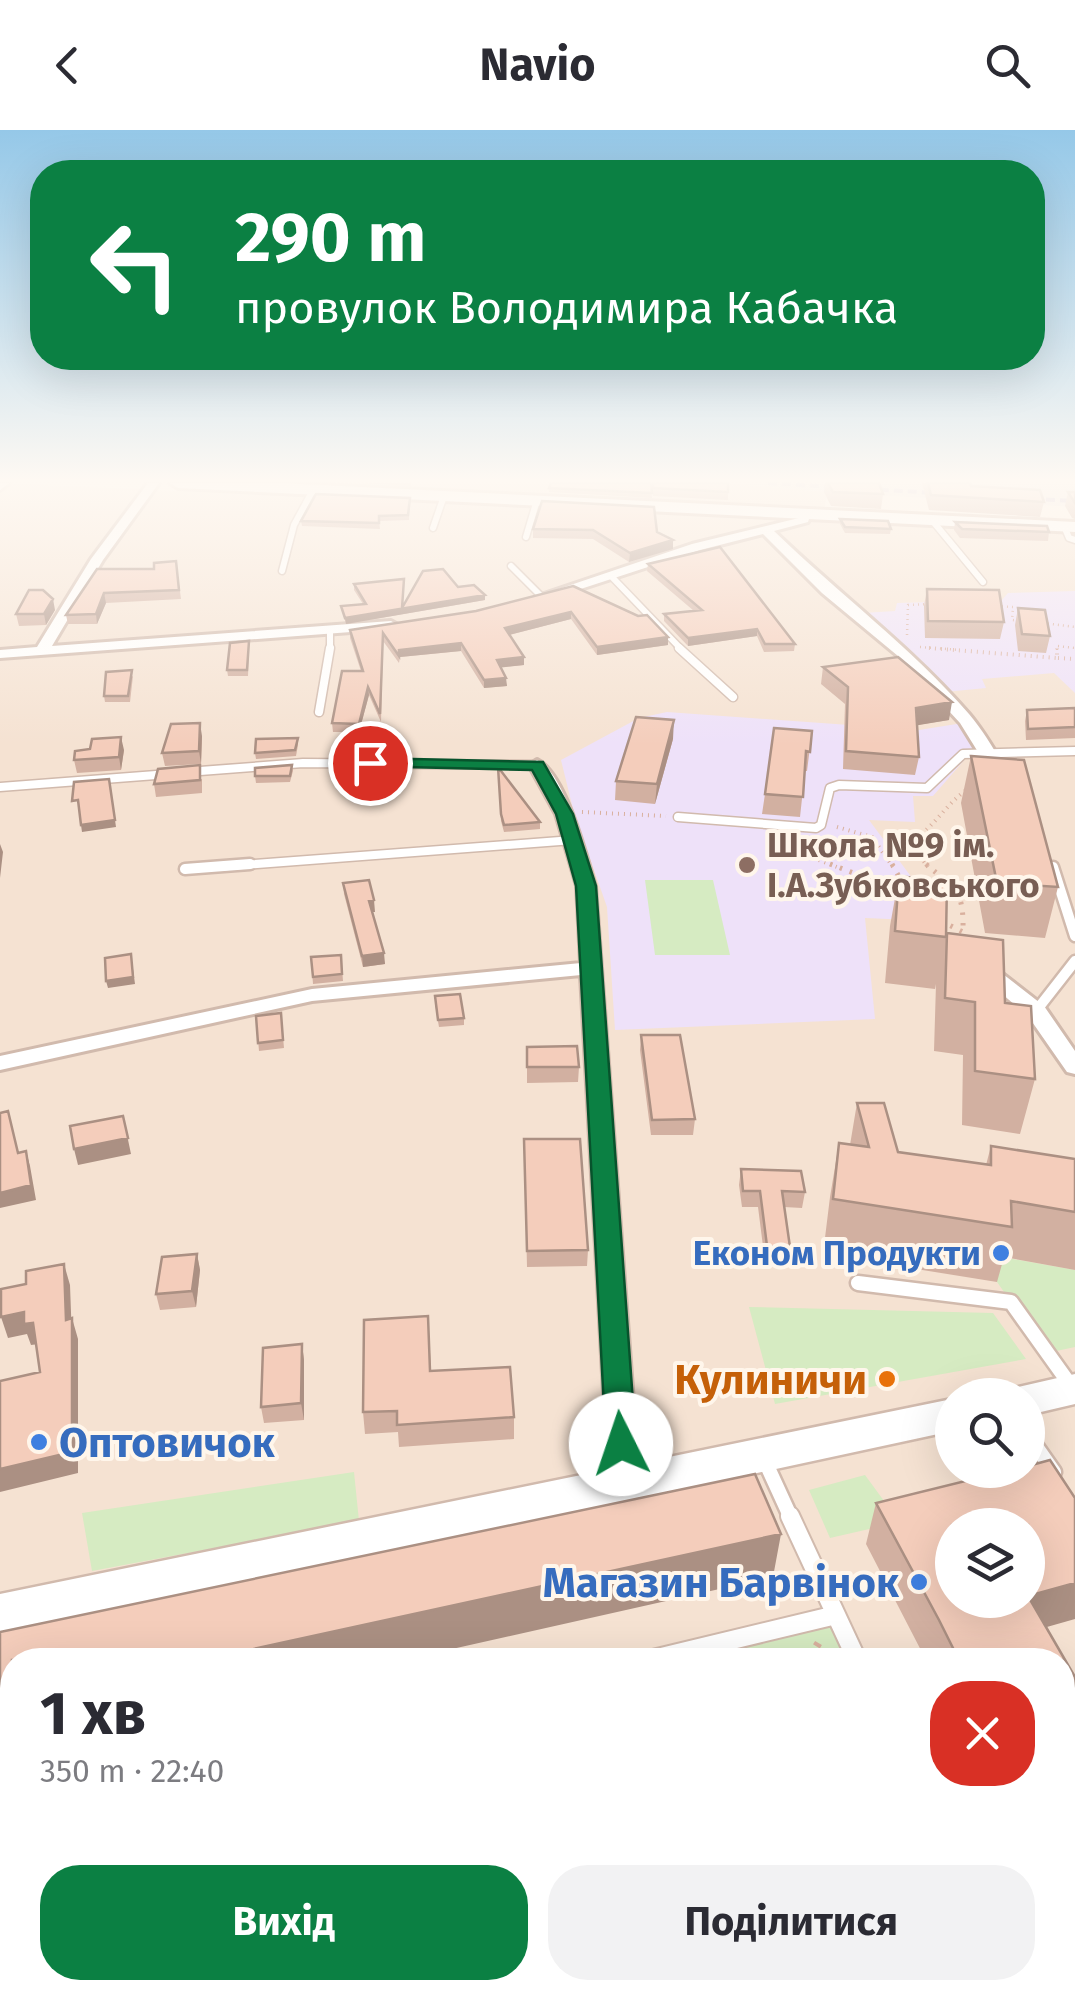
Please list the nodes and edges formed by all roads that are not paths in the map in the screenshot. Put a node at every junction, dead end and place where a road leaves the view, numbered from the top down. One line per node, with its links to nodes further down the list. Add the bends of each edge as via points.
1 (89, 570): 11 (street)
2 (514, 570): 8 (lane)
3 (628, 570): 6 (street)
4 (807, 570): 16 (street, via 903,653)
5 (974, 570): 7 (lane)
6 (611, 576): 8 (street); 13 (lane)
7 (984, 582)
8 (535, 598)
9 (415, 622): 10 (street)
10 (330, 632): 11 (street); 14 (lane)
11 (42, 650): 12 (street)
12 (0, 654)
13 (733, 697)
14 (318, 712)
15 (1075, 750): 16 (lane)
16 (990, 752): 19 (street); 20 (lane, via 958,756 926,788 830,788 820,825 808,829)
17 (538, 765): 18 (lane, via 303,763); 21 (street)
18 (0, 787)
19 (1017, 794)
20 (678, 817)
21 (573, 840): 23 (lane); 27 (street, via 586,886)
22 (1053, 867): 24 (lane)
23 (185, 869)
24 (1075, 936)
25 (962, 941): 28 (street)
26 (1075, 960): 28 (lane)
27 (590, 968): 29 (street, via 312,994); 37 (street)
28 (1036, 1010): 30 (street)
29 (0, 1062)
30 (1075, 1067)
31 (858, 1283): 32 (lane, via 1011,1302)
32 (1074, 1389): 33 (street)
33 (1045, 1395)
34 (935, 1419): 35 (street)
35 (762, 1455): 37 (street); 40 (lane)
36 (1045, 1459): 38 (lane)
37 (624, 1484): 39 (street)
38 (1066, 1489)
39 (0, 1615)
40 (836, 1615): 41 (lane); 42 (lane)
41 (699, 1648)
42 (851, 1648)

